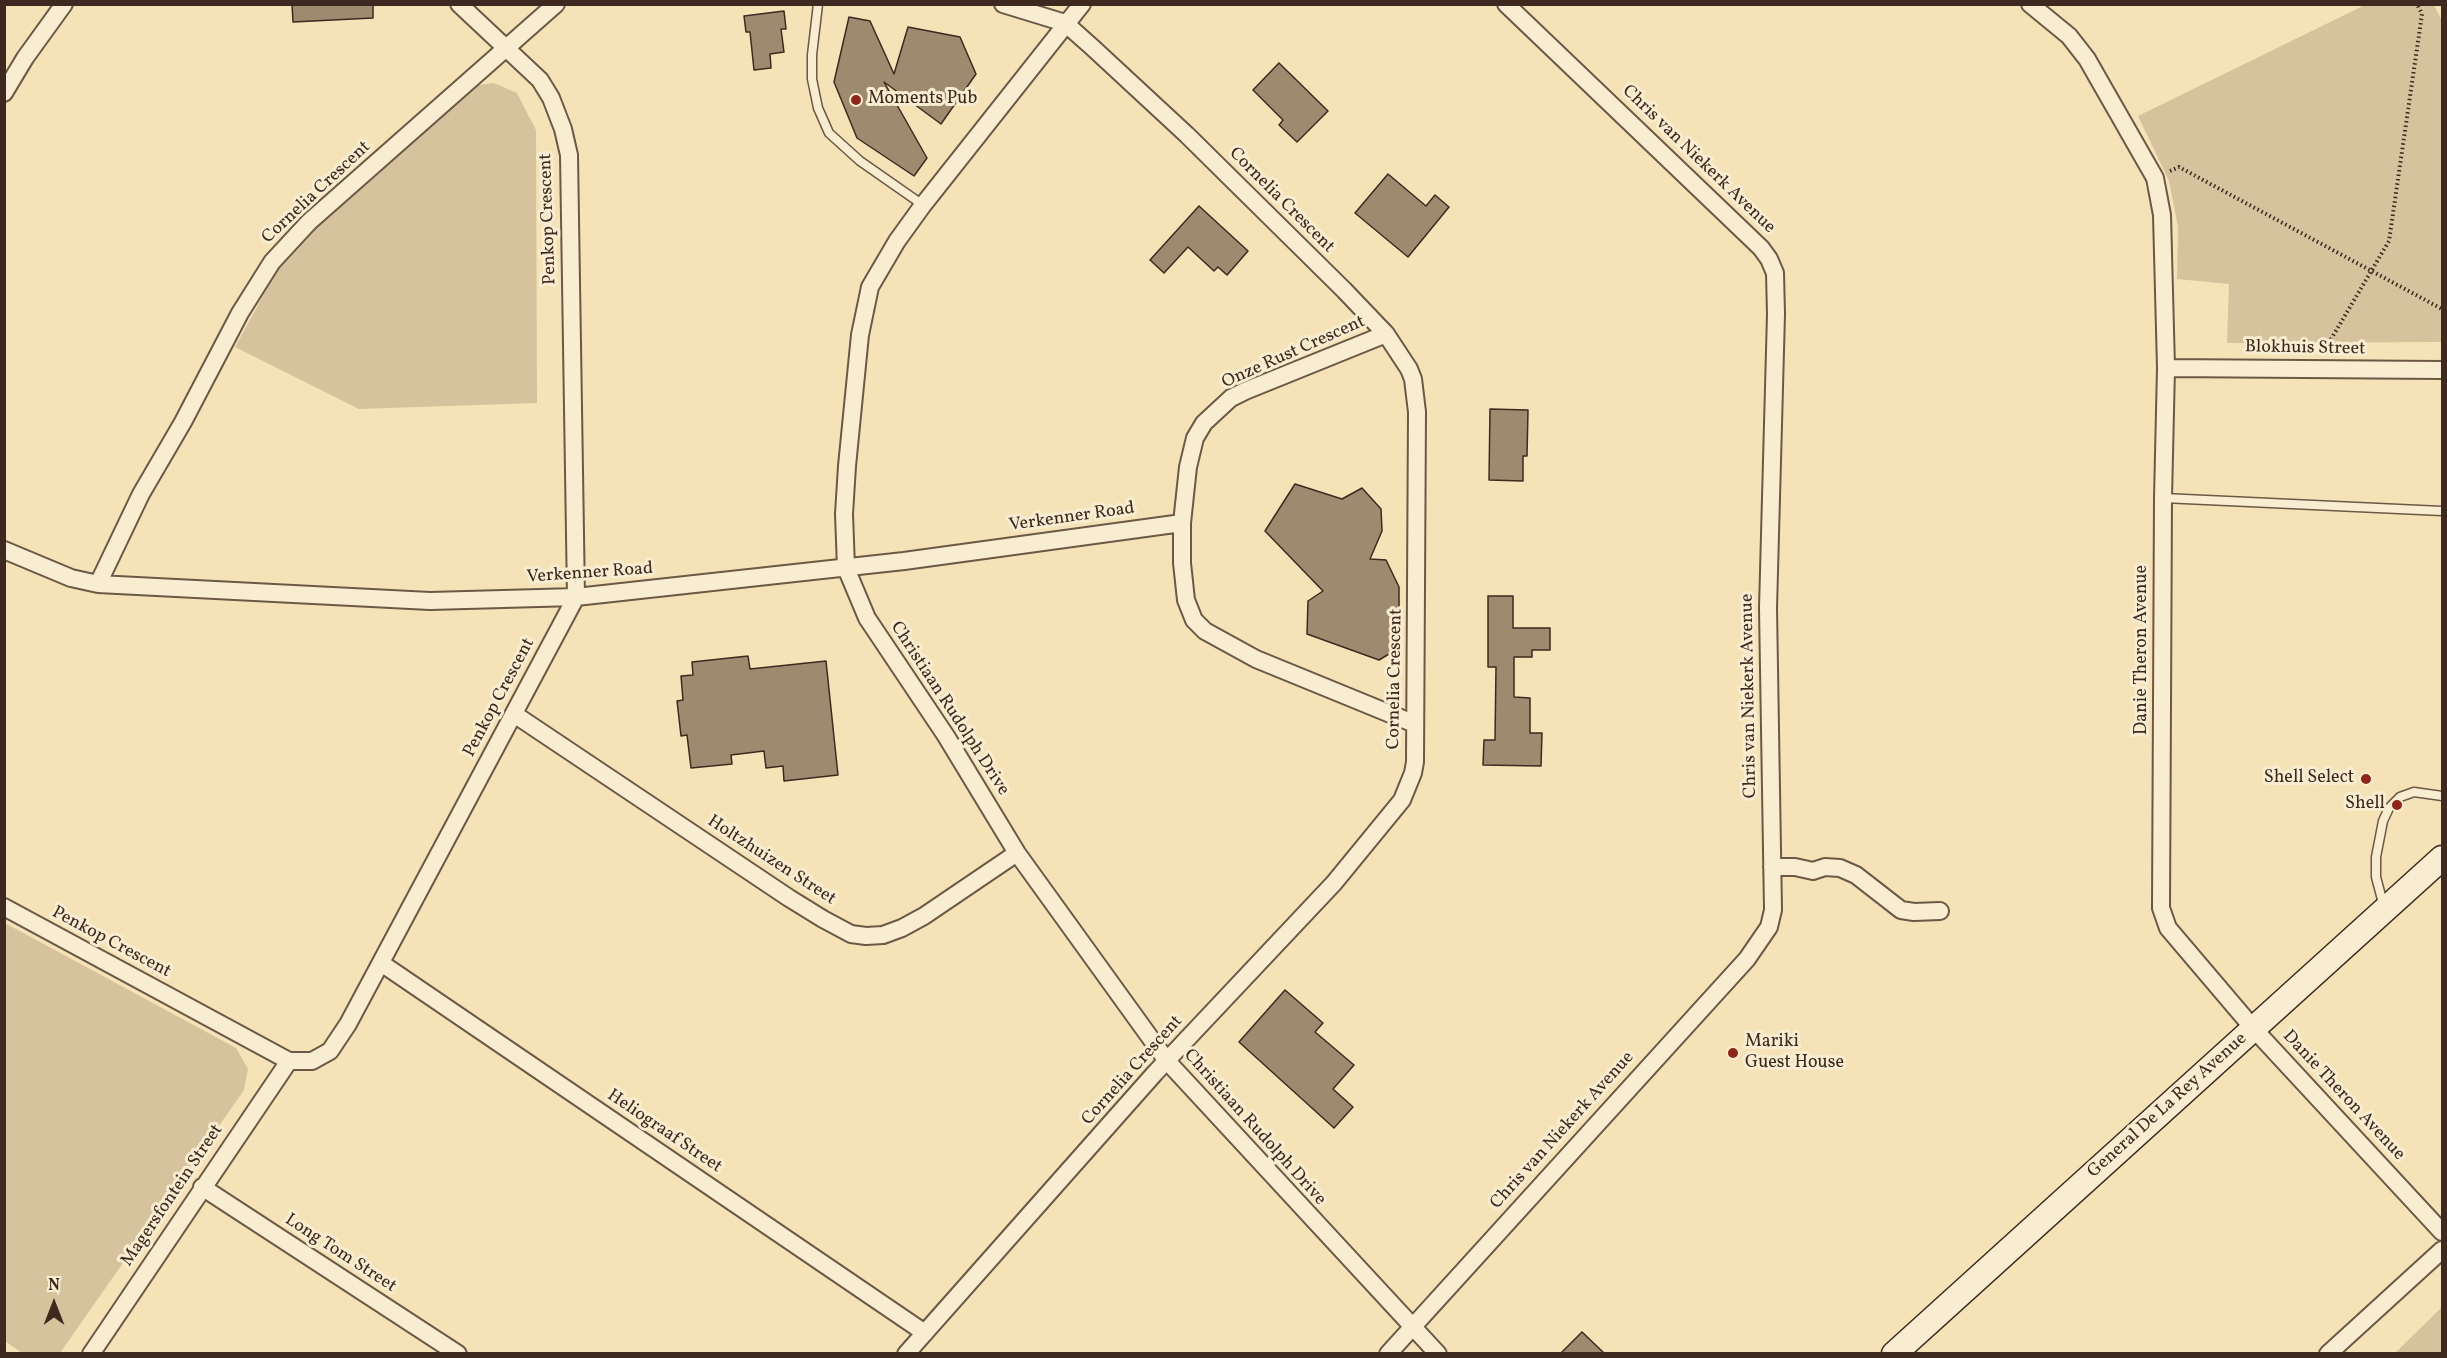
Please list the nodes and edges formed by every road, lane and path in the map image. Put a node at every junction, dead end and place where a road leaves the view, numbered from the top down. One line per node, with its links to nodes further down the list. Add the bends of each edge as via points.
1 (64, 4): 12 (street)
2 (459, 4): 11 (street, Penkop Crescent)
3 (556, 4): 11 (street, Cornelia Crescent)
4 (818, 4): 14 (lane, via 812,79 829,133 860,161)
5 (1002, 4): 10 (street, Cornelia Crescent)
6 (1082, 4): 10 (street, Christiaan Rudolph Drive)
7 (1506, 4): 33 (street, Chris van Niekerk Avenue, via 1761,248 1775,273 1768,608)
8 (2030, 4): 13 (street, Danie Theron Avenue, via 2081,51)
9 (2417, 4): 15 (path, via 2422,14 2389,242)
10 (1065, 23): 14 (street, Christiaan Rudolph Drive); 17 (street, Cornelia Crescent, via 1187,135)
11 (505, 50): 26 (street, Cornelia Crescent, via 309,222 272,262 141,494); 27 (street, Penkop Crescent, via 540,80 551,98 569,155)
12 (4, 93)
13 (2155, 178): 15 (path, via 2178,167); 18 (street, Danie Theron Avenue, via 2162,215)
14 (923, 205): 25 (street, Christiaan Rudolph Drive, via 877,273 866,302 847,466)
15 (2370, 272): 16 (path); 19 (path)
16 (2442, 309)
17 (1386, 334): 23 (street, Onze Rust Crescent, via 1245,392 1214,412 1195,438); 29 (street, Cornelia Crescent, via 1409,369 1416,395)
18 (2166, 368): 19 (street, Blokhuis Street); 21 (street, Danie Theron Avenue)
19 (2313, 369): 20 (street, Blokhuis Street)
20 (2442, 370)
21 (2163, 498): 22 (lane); 38 (street, Danie Theron Avenue, via 2161,908 2168,928)
22 (2442, 511)
23 (1182, 523): 25 (street, Verkenner Road); 29 (street, Onze Rust Crescent, via 1186,600 1194,620 1204,631 1256,658)
24 (4, 550): 26 (street, Verkenner Road, via 71,578)
25 (846, 568): 27 (street, Verkenner Road); 31 (street, Christiaan Rudolph Drive, via 867,618 946,736)
26 (98, 584): 27 (street, Verkenner Road, via 430,601)
27 (576, 597): 28 (street, Penkop Crescent)
28 (514, 714): 31 (street, Holtzhuizen Street, via 789,898 851,934 883,935 902,928); 37 (street, Penkop Crescent)
29 (1415, 724): 40 (street, Cornelia Crescent, via 1413,773 1402,800 1334,883)
30 (2442, 796): 35 (lane, via 2414,792 2400,797 2386,814 2376,857 2376,877)
31 (1017, 853): 40 (street, Christiaan Rudolph Drive)
32 (2442, 858): 35 (street, General De La Rey Avenue)
33 (1772, 867): 36 (street, via 1840,868 1856,875 1901,910); 44 (street, Chris van Niekerk Avenue, via 1773,910 1770,927 1762,940)
34 (4, 908): 39 (street, Penkop Crescent)
35 (2385, 910): 38 (street, General De La Rey Avenue)
36 (1940, 911)
37 (381, 963): 39 (street, Penkop Crescent, via 330,1051 312,1062); 45 (street, Heliograaf Street)
38 (2253, 1028): 42 (street, Danie Theron Avenue); 51 (street, General De La Rey Avenue)
39 (289, 1061): 41 (street, Magersfontein Street)
40 (1167, 1062): 44 (street, Christiaan Rudolph Drive); 45 (street, Cornelia Crescent)
41 (202, 1187): 46 (street, Magersfontein Street); 47 (street, Long Tom Street)
42 (2442, 1232)
43 (2442, 1250): 52 (street)
44 (1412, 1325): 49 (street, Chris van Niekerk Avenue); 50 (street, Christiaan Rudolph Drive)
45 (924, 1333): 48 (street, Cornelia Crescent)
46 (92, 1353)
47 (458, 1353)
48 (906, 1353)
49 (1388, 1353)
50 (1438, 1353)
51 (1894, 1353)
52 (2328, 1353)

